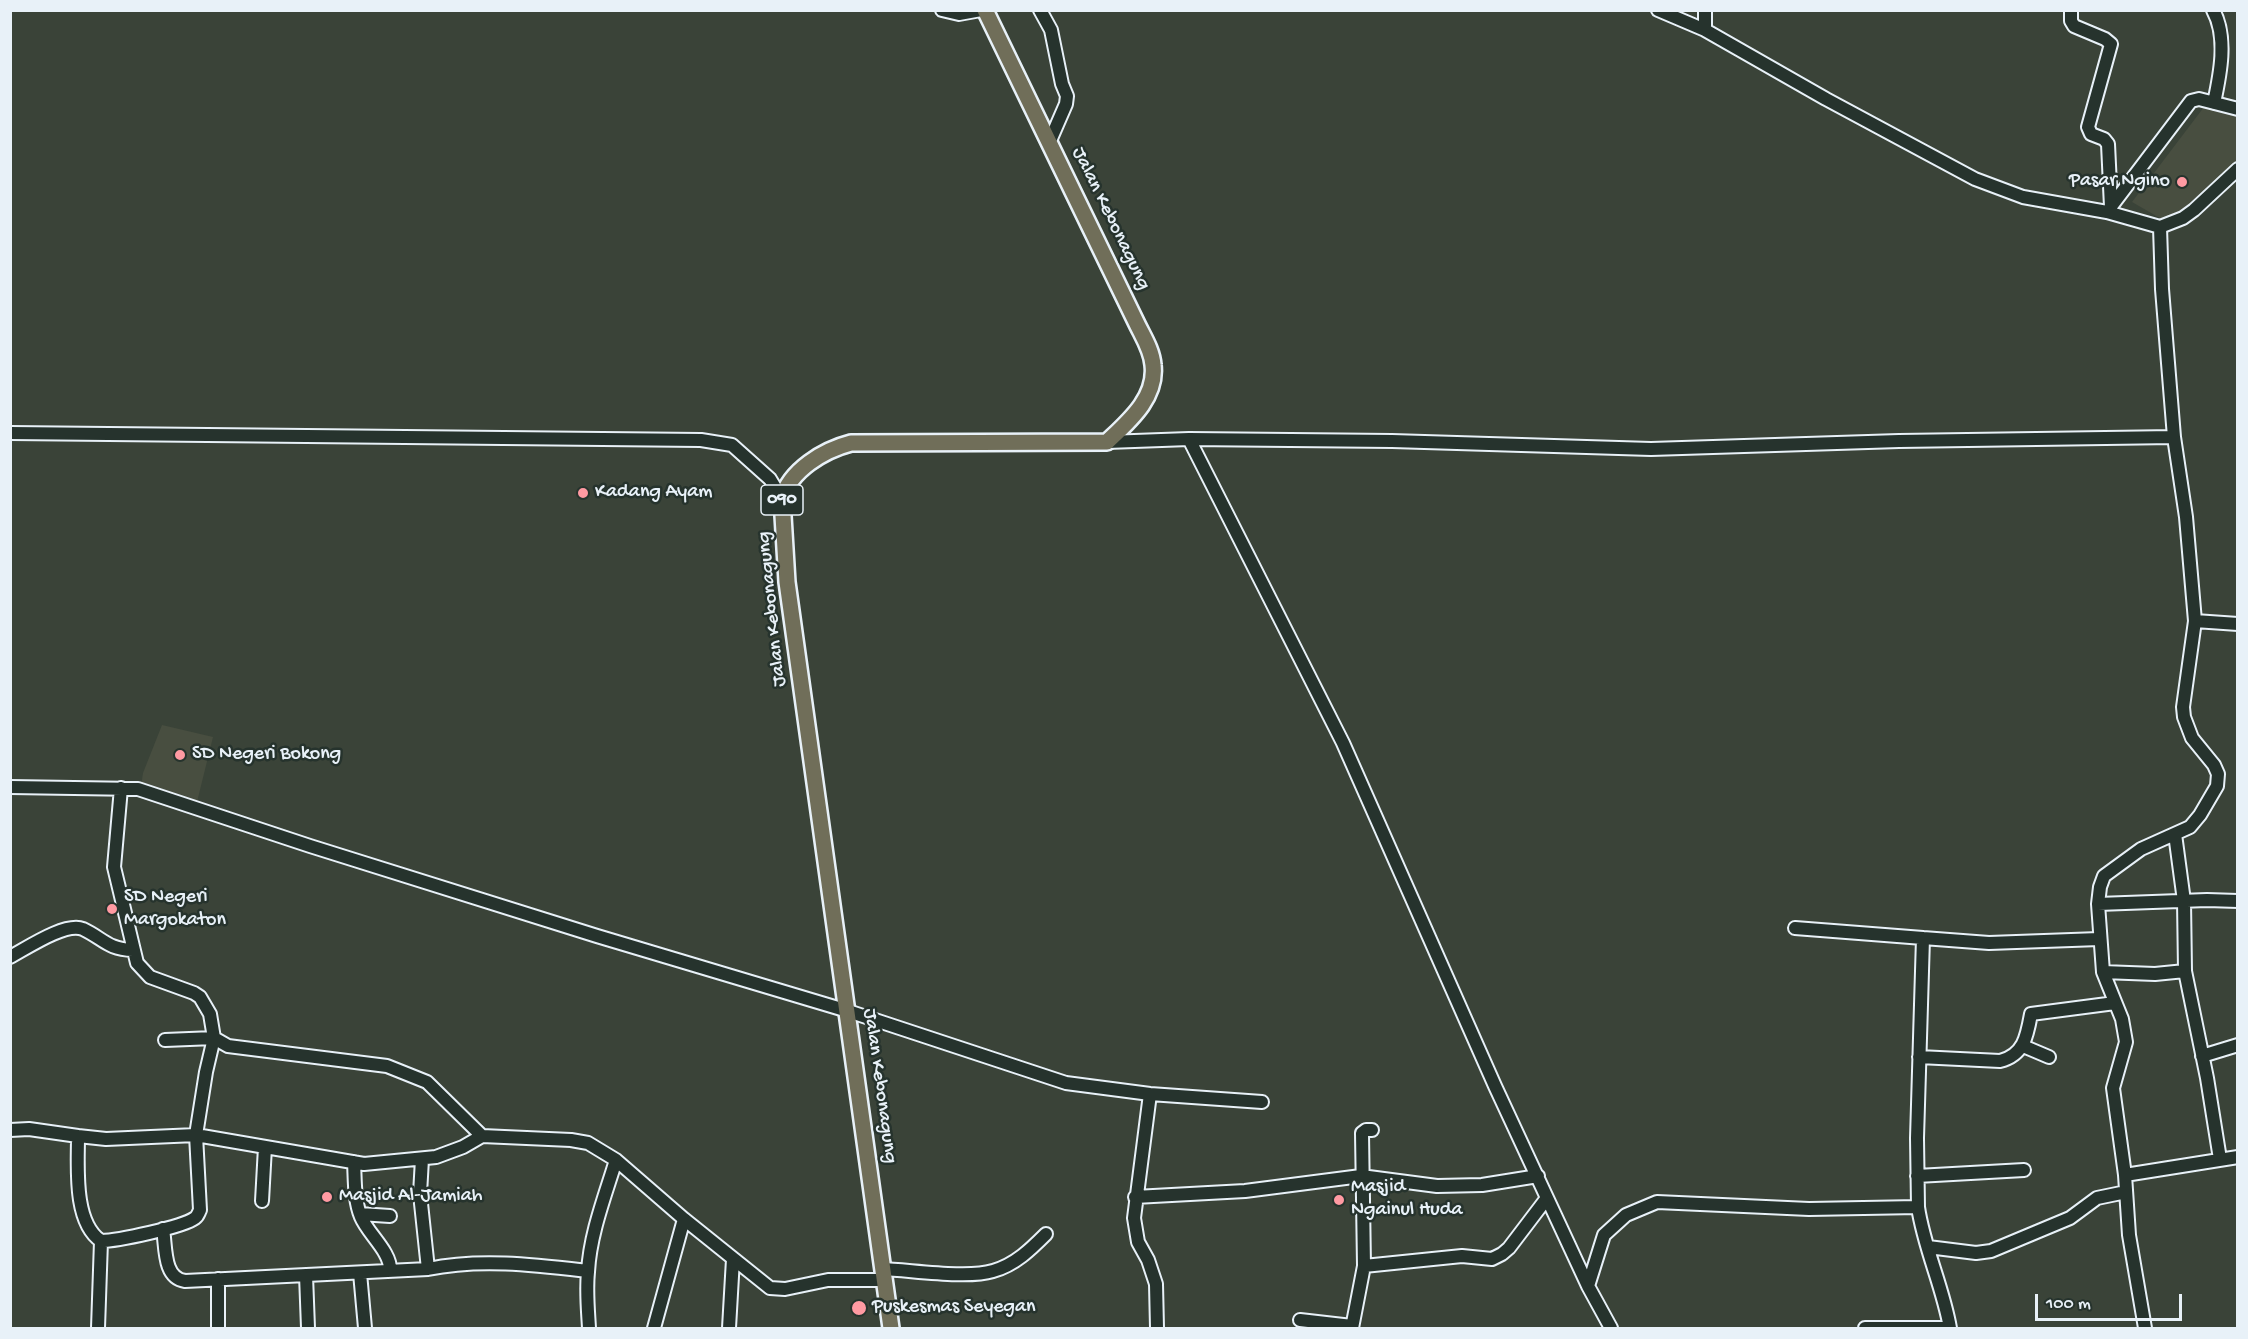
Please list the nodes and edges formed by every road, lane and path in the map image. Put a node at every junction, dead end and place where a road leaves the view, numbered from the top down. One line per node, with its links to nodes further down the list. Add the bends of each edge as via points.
1 (942, 10): 2 (street, via 959,14)
2 (983, 10): 11 (main road, Jalan Kebonagung)
3 (1040, 10): 11 (street, via 1051,30 1067,100)
4 (1658, 10): 8 (street)
5 (1705, 10): 8 (street)
6 (2071, 10): 13 (street, via 2074,26 2111,44 2088,127 2091,134 2108,144)
7 (2212, 10): 9 (street, via 2221,46)
8 (1705, 30): 13 (street, via 1975,179 2023,197)
9 (2214, 103): 10 (street); 13 (street, via 2191,101)
10 (2238, 109)
11 (1049, 143): 18 (main road, Jalan Kebonagung, via 1153,364 1152,380 1141,407)
12 (2238, 170): 14 (street, via 2194,210)
13 (2109, 209): 14 (street)
14 (2160, 227): 16 (street)
15 (10, 433): 19 (street, via 701,440 732,445 770,479)
16 (2174, 438): 17 (street, via 1651,449); 20 (street)
17 (1189, 440): 18 (street); 60 (street, via 1343,744)
18 (1107, 442): 19 (main road, 090, via 851,443 832,448 801,470 784,490)
19 (782, 499): 36 (main road, Jalan Kebonagung / 090, via 787,582)
20 (2195, 621): 21 (street); 24 (street, via 2184,717 2192,738 2214,765 2217,786 2190,827)
21 (2238, 624)
22 (10, 787): 23 (street)
23 (121, 788): 31 (street, via 114,867); 36 (street, via 138,789 597,936)
24 (2175, 834): 25 (street); 27 (street, via 2140,849 2104,876)
25 (2184, 901): 26 (street); 27 (street); 33 (street)
26 (2238, 901)
27 (2098, 904): 30 (street)
28 (1795, 928): 29 (street)
29 (1923, 938): 30 (street, via 1989,943); 42 (street)
30 (2099, 939): 34 (street)
31 (133, 950): 32 (street, via 113,948 76,927 62,930); 37 (street, via 139,967 150,977 200,997 210,1014)
32 (10, 957)
33 (2185, 971): 34 (street); 41 (street)
34 (2103, 972): 35 (street)
35 (2115, 1003): 40 (street, via 2031,1009); 58 (street, via 2126,1042 2113,1088)
36 (848, 1011): 44 (street, via 1066,1083); 80 (main road, Jalan Kebonagung / 090)
37 (214, 1038): 38 (street); 48 (street); 50 (street, via 228,1046 387,1066 427,1082)
38 (165, 1040)
39 (2238, 1045): 41 (street)
40 (2023, 1046): 42 (street, via 2015,1055 2000,1061); 43 (street)
41 (2202, 1056): 54 (street)
42 (1919, 1057): 61 (street)
43 (2049, 1058)
44 (1150, 1094): 45 (street); 63 (street)
45 (1262, 1102)
46 (10, 1130): 49 (street)
47 (1372, 1130): 59 (street, via 1362,1133)
48 (196, 1135): 49 (street, via 106,1139); 51 (street); 70 (street, via 200,1210 191,1220)
49 (78, 1136): 72 (street, via 83,1214 87,1227)
50 (482, 1136): 53 (street, via 463,1147); 55 (street, via 579,1141)
51 (265, 1147): 56 (street); 65 (street)
52 (2238, 1157): 54 (street)
53 (422, 1159): 56 (street); 76 (street, via 420,1194)
54 (2220, 1159): 58 (street)
55 (616, 1160): 69 (street); 78 (street, via 597,1219)
56 (354, 1162): 67 (street)
57 (2024, 1170): 61 (street)
58 (2125, 1175): 62 (street)
59 (1362, 1176): 60 (street, via 1437,1186 1482,1185); 63 (street, via 1245,1191); 75 (street)
60 (1538, 1176): 64 (street)
61 (1917, 1176): 66 (street)
62 (2126, 1192): 73 (street, via 2097,1198 2070,1218 1990,1251); 98 (street)
63 (1135, 1197): 96 (street, via 1138,1242 1156,1284)
64 (1547, 1198): 75 (street, via 1509,1248 1492,1259 1462,1256); 83 (street)
65 (262, 1201)
66 (1917, 1207): 73 (street); 83 (street, via 1809,1209 1657,1202 1626,1215 1604,1235)
67 (360, 1214): 68 (street); 77 (street, via 384,1252)
68 (390, 1216)
69 (684, 1219): 74 (street); 93 (street)
70 (163, 1229): 72 (street); 82 (street, via 173,1276 185,1281)
71 (1046, 1234): 80 (street, via 1028,1253 993,1271)
72 (101, 1241): 88 (street)
73 (1928, 1247): 87 (street)
74 (733, 1259): 80 (street, via 764,1284 778,1290); 94 (street)
75 (1364, 1266): 85 (street)
76 (428, 1269): 77 (street); 78 (street, via 460,1264)
77 (390, 1270): 79 (street)
78 (588, 1271): 92 (street)
79 (360, 1273): 81 (street); 91 (street)
80 (883, 1274): 95 (main road, Jalan Kebonagung / 090)
81 (306, 1275): 82 (street); 90 (street)
82 (218, 1279): 89 (street)
83 (1588, 1286): 97 (street)
84 (1300, 1320): 85 (street)
85 (1352, 1327)
86 (1865, 1328): 87 (street)
87 (1950, 1328)
88 (98, 1329)
89 (218, 1329)
90 (308, 1329)
91 (365, 1329)
92 (588, 1329)
93 (654, 1329)
94 (729, 1329)
95 (891, 1329)
96 (1157, 1329)
97 (1611, 1329)
98 (2145, 1329)

